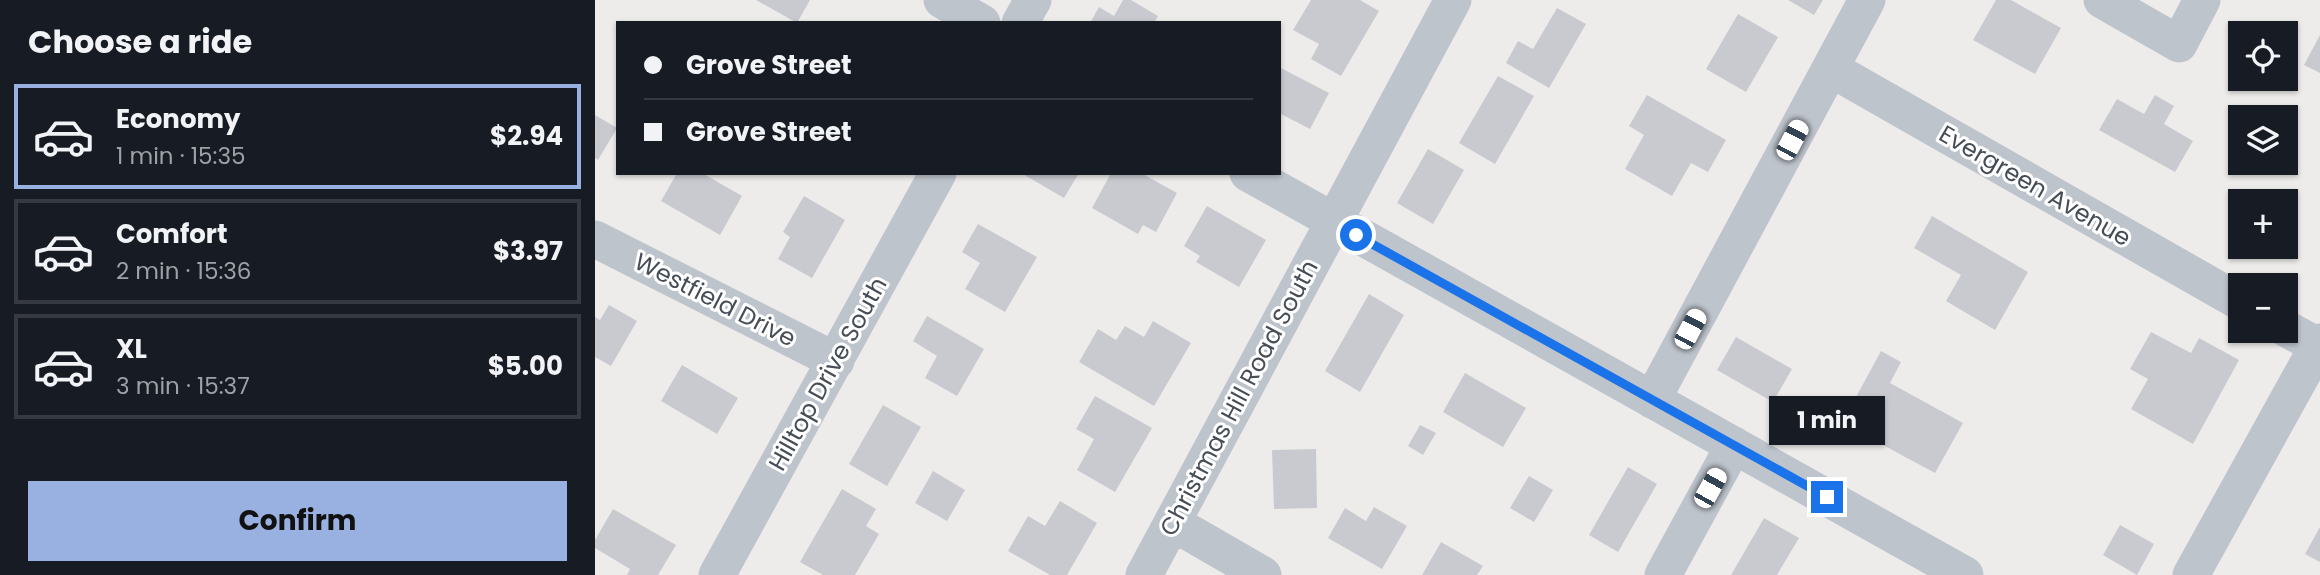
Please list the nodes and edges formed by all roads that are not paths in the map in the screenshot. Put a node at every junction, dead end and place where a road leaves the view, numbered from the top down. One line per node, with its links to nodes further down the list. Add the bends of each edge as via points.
1 (942, 0): 7 (street)
2 (1033, 0): 8 (street)
3 (1453, 0): 12 (street, Christmas Hill Road South)
4 (1867, 0): 9 (street)
5 (2102, 0): 6 (street, via 2179,44)
6 (2202, 0)
7 (979, 21)
8 (1021, 21)
9 (1831, 69): 14 (street, Evergreen Avenue); 18 (street)
10 (937, 175): 17 (street, Hilltop Drive South)
11 (1251, 175): 12 (street)
12 (1333, 222): 18 (street); 20 (street, Christmas Hill Road South)
13 (595, 239): 17 (street, Westfield Drive)
14 (2228, 295)
15 (2298, 334): 16 (street)
16 (2319, 344): 26 (street)
17 (836, 361): 21 (street, Hilltop Drive South)
18 (1652, 400): 19 (street)
19 (1734, 445): 24 (street); 25 (street)
20 (1173, 523): 22 (street, Christmas Hill Road South); 23 (street)
21 (717, 575)
22 (1144, 575)
23 (1263, 575)
24 (1663, 575)
25 (1965, 575)
26 (2191, 575)

